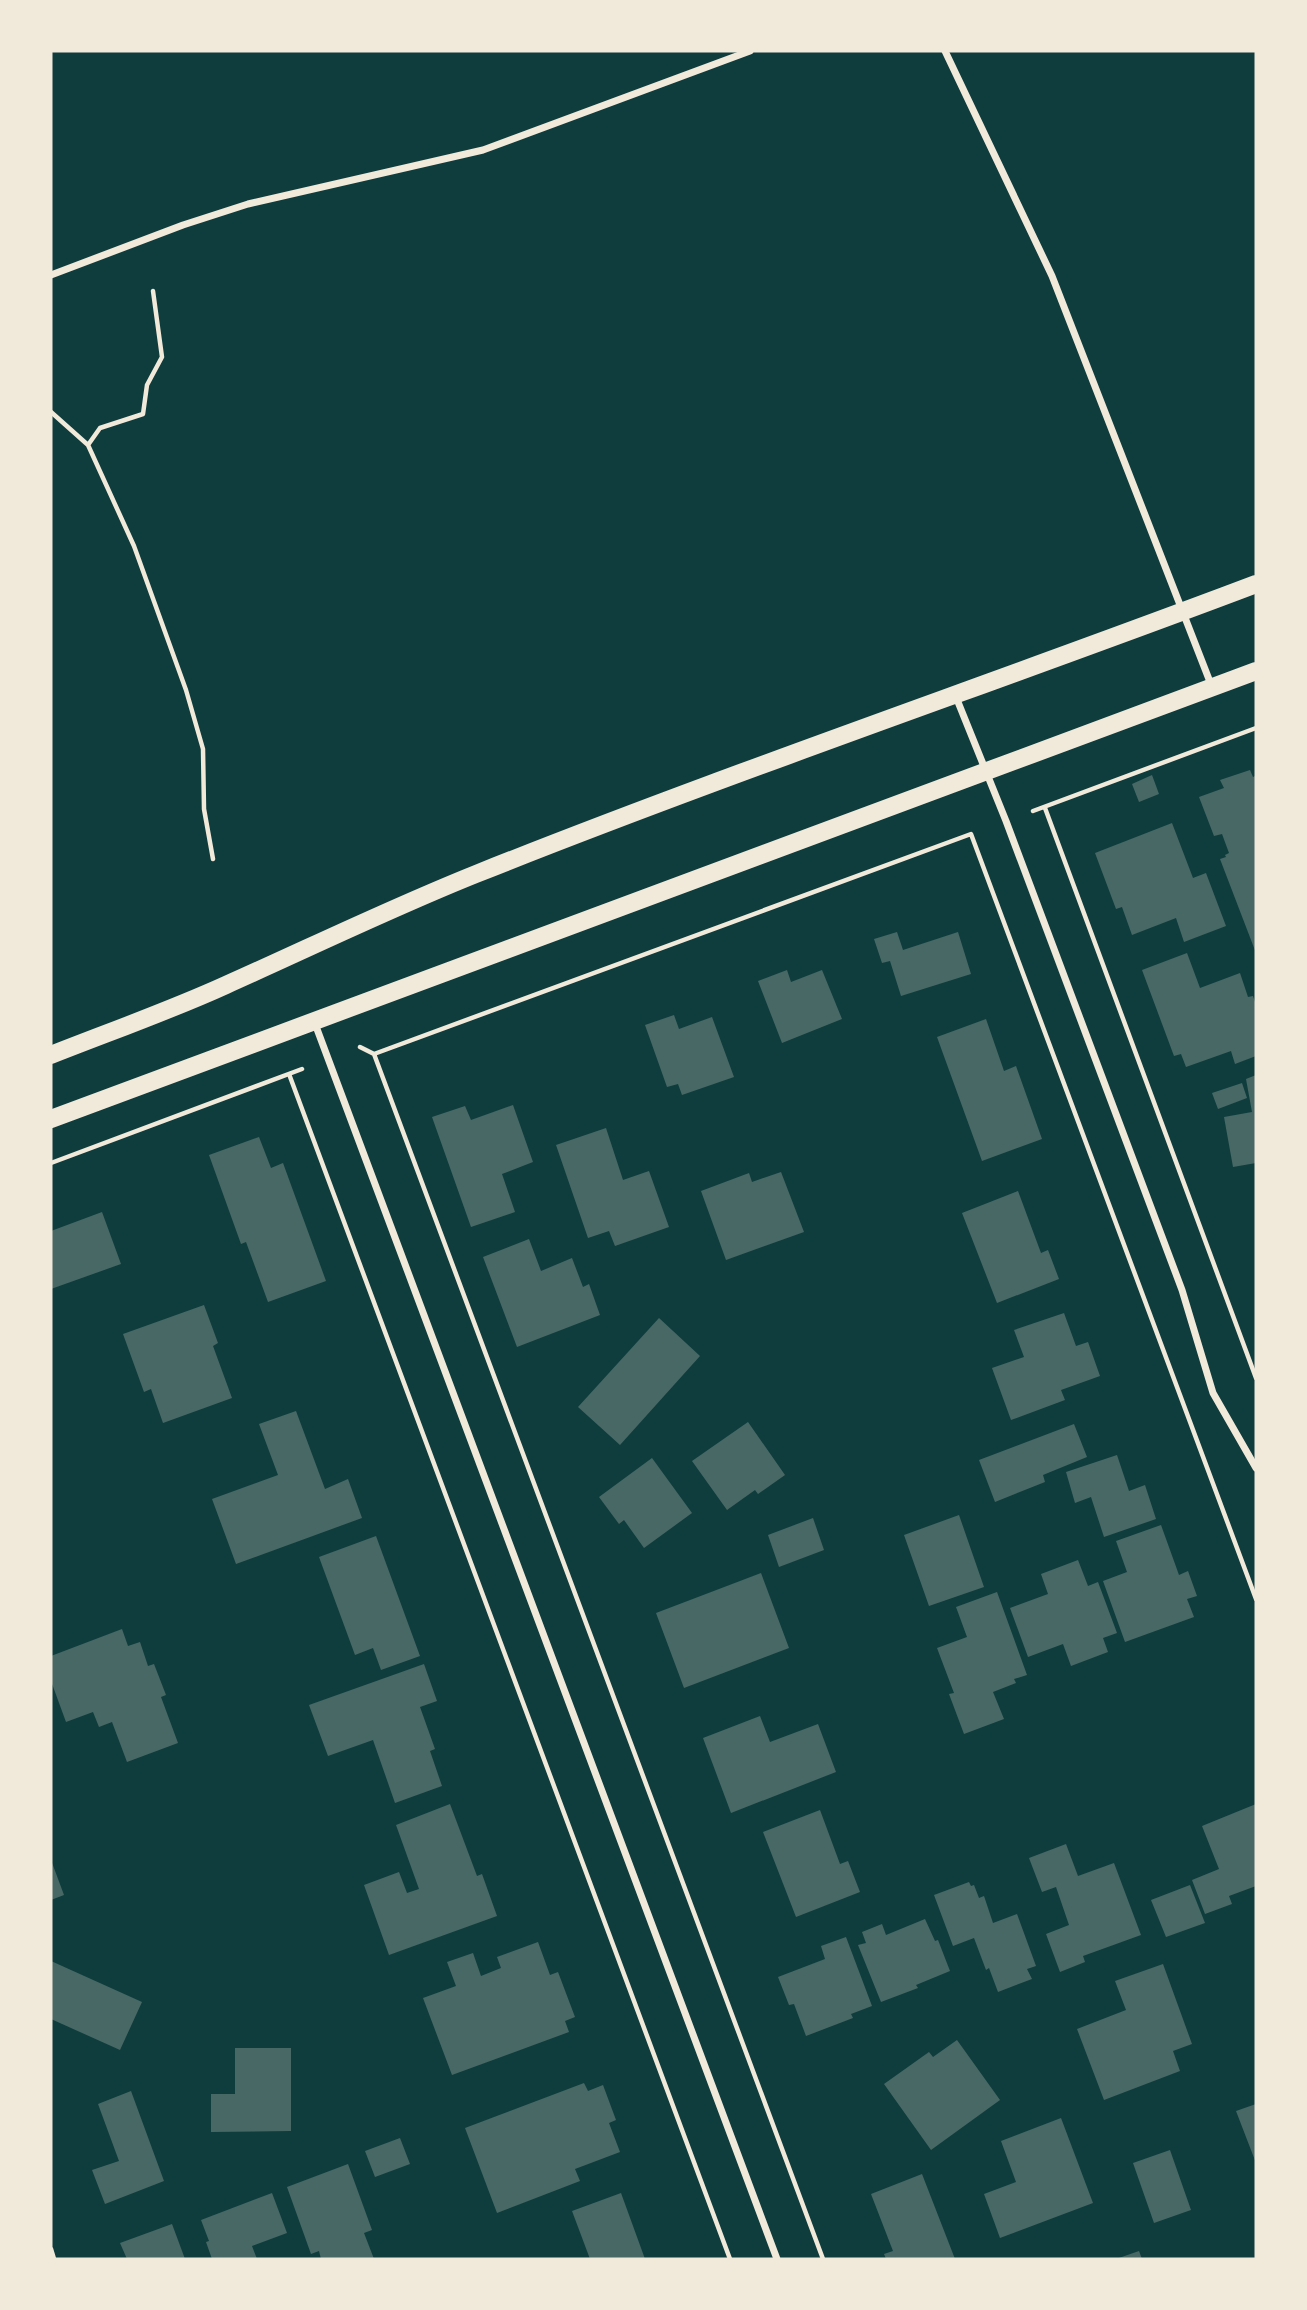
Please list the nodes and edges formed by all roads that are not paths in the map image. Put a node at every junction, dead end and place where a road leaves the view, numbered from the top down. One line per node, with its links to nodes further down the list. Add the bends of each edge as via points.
1 (750, 51): 3 (street, via 483,150 248,204)
2 (945, 51): 5 (street, via 1052,276)
3 (51, 275)
4 (1256, 584): 5 (main road)
5 (1182, 612): 7 (street); 8 (main road)
6 (1256, 671): 7 (main road)
7 (1212, 688): 9 (main road)
8 (956, 696): 9 (street); 11 (main road, via 475,875 225,986)
9 (986, 772): 10 (main road); 13 (street, via 1182,1290 1213,1393)
10 (314, 1020): 12 (main road); 14 (street)
11 (51, 1055)
12 (51, 1119)
13 (1256, 1468)
14 (777, 2259)

